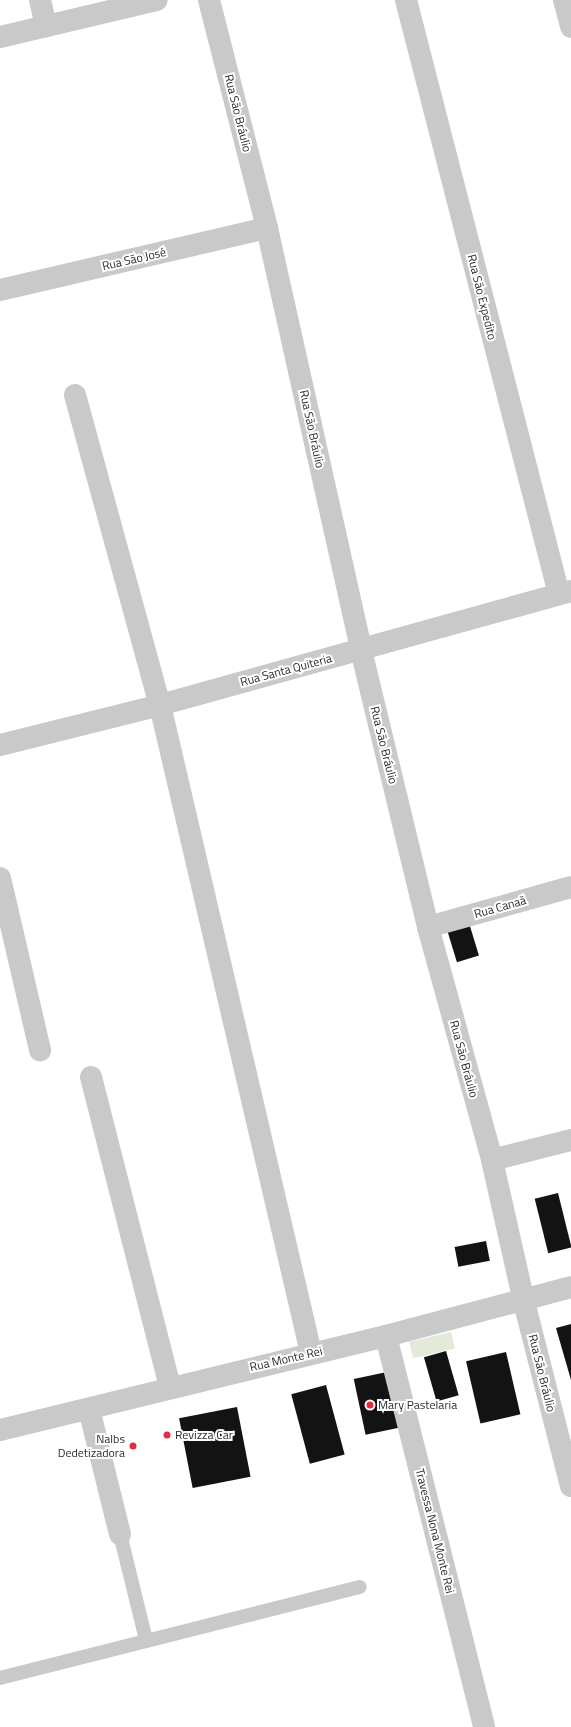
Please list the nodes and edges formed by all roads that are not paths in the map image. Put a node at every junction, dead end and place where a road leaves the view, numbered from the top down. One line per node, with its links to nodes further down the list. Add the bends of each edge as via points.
1 (40, 0): 6 (street)
2 (157, 0): 6 (street)
3 (209, 0): 9 (street, Rua São Bráulio)
4 (406, 0): 12 (street, Rua São Expedito)
5 (564, 0): 7 (street)
6 (46, 26): 8 (street)
7 (571, 27)
8 (0, 37)
9 (267, 228): 10 (street, Rua São José); 13 (street, Rua São Bráulio)
10 (0, 290)
11 (75, 395): 14 (street)
12 (565, 593): 13 (street, Rua Santa Quiteria)
13 (360, 650): 14 (street, Rua Santa Quiteria); 18 (street, Rua São Bráulio)
14 (160, 705): 15 (street, Rua Santa Quiteria); 26 (street)
15 (0, 745)
16 (0, 878): 19 (street)
17 (571, 887): 18 (street, Rua Canaã)
18 (428, 927): 22 (street, Rua São Bráulio)
19 (40, 1050)
20 (91, 1077): 27 (street)
21 (571, 1140): 22 (street)
22 (492, 1160): 24 (street, Rua São Bráulio)
23 (571, 1287): 24 (street, Rua Monte Rei)
24 (523, 1298): 25 (street, Rua Monte Rei); 30 (street, Rua São Bráulio)
25 (386, 1336): 26 (street, Rua Monte Rei); 35 (street, Travessa Nona Monte Rei)
26 (311, 1353): 27 (street, Rua Monte Rei)
27 (170, 1387): 28 (street, Rua Monte Rei)
28 (89, 1409): 29 (street, Rua Monte Rei); 31 (street)
29 (0, 1430)
30 (571, 1486)
31 (120, 1534): 33 (lane)
32 (360, 1587): 33 (lane)
33 (146, 1640): 34 (lane)
34 (0, 1678)
35 (484, 1727)

